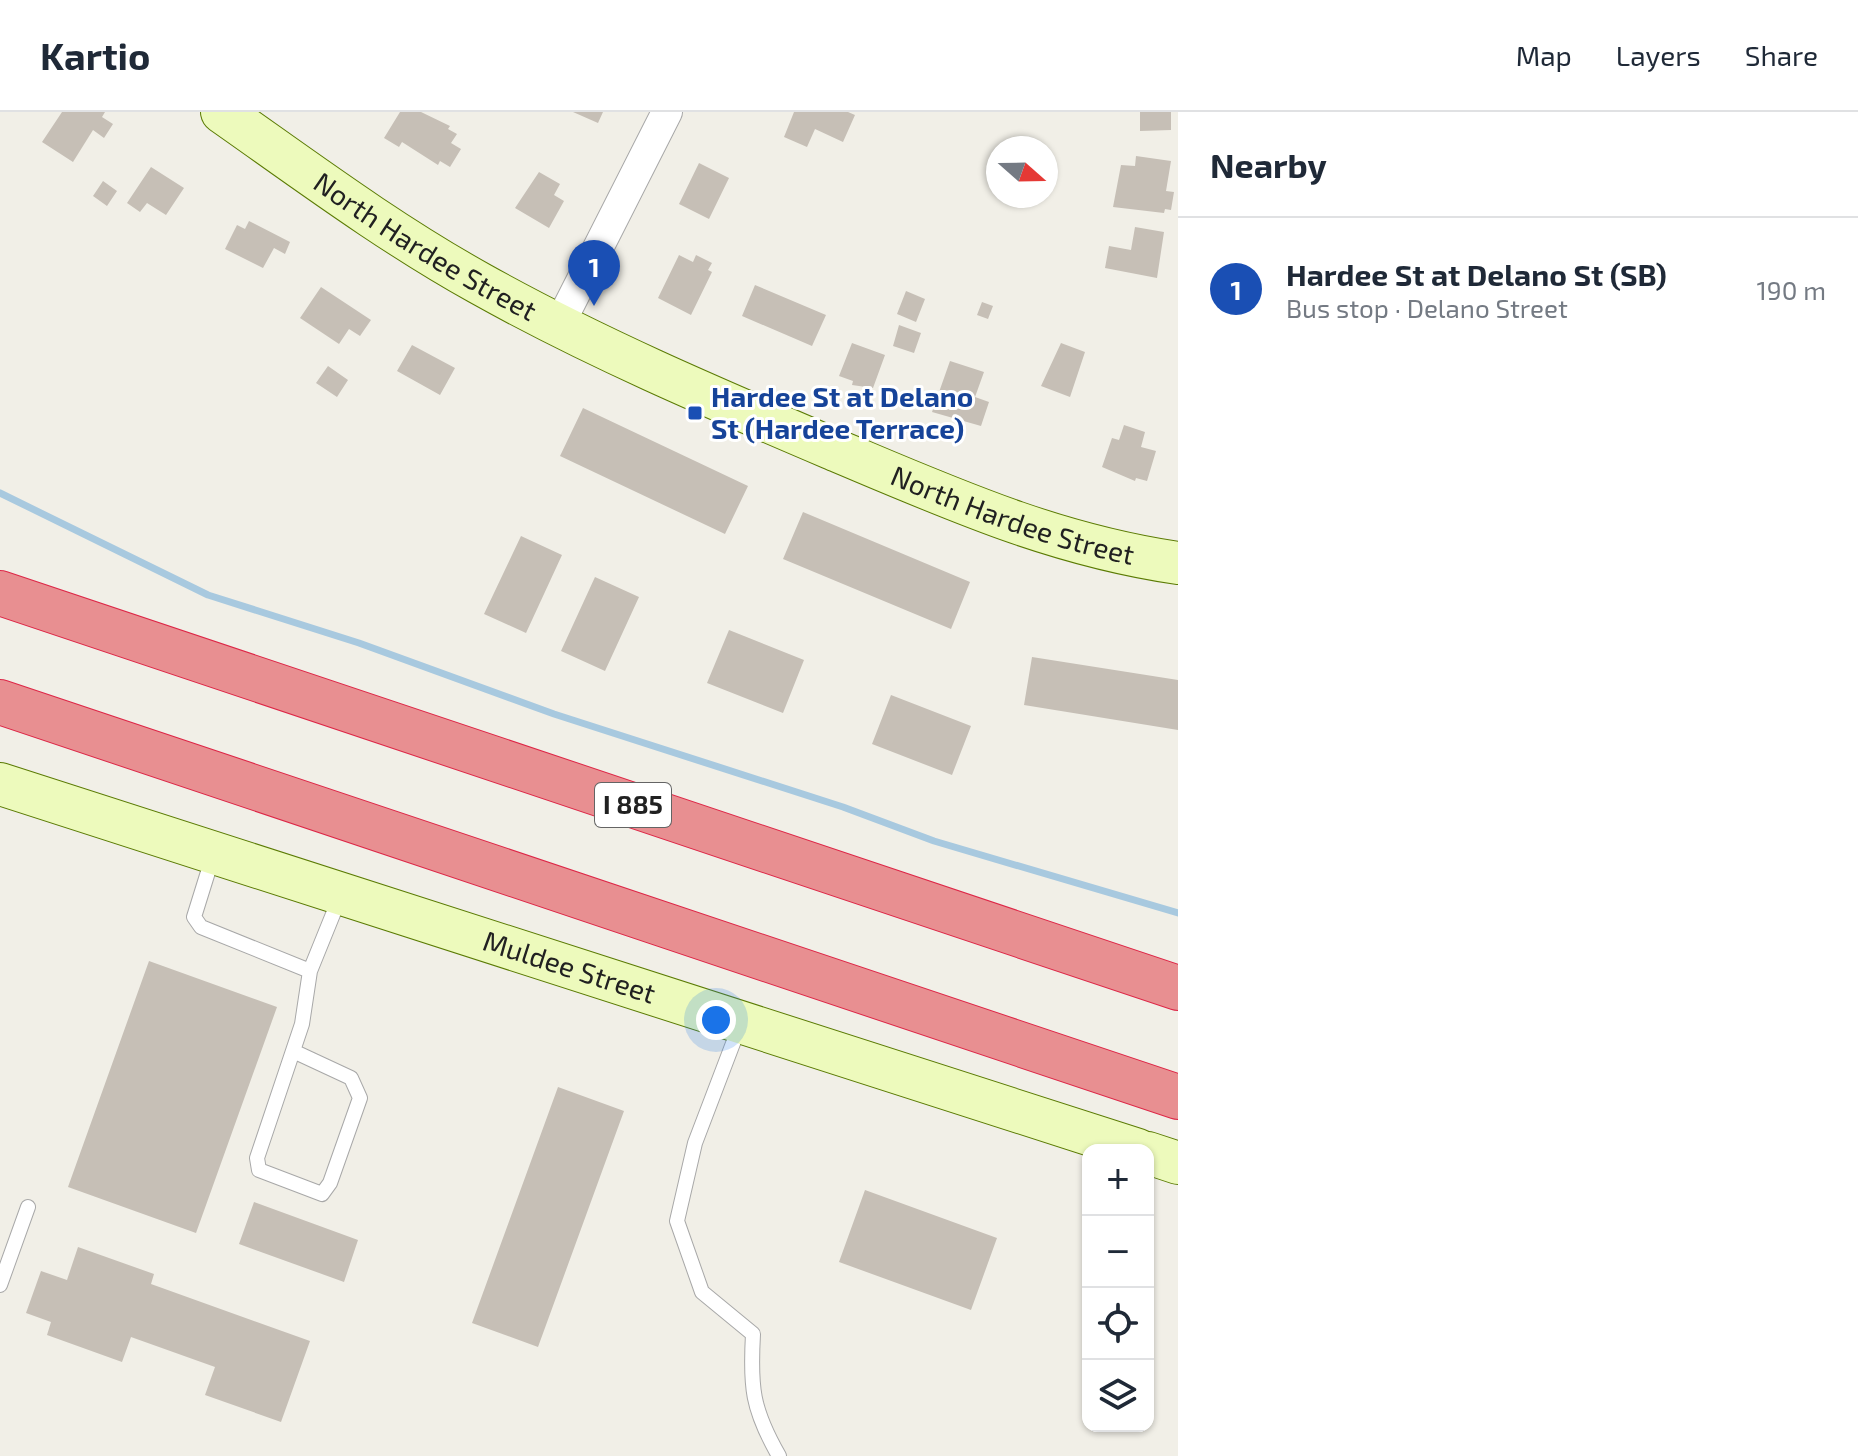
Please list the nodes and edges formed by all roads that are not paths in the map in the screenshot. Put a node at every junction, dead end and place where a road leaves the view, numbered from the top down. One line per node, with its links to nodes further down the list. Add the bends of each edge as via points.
1 (222, 112): 3 (street, North Hardee Street, via 366,212 477,282)
2 (667, 112): 3 (street)
3 (559, 325): 4 (street, North Hardee Street, via 667,379 1012,523 1131,556)
4 (1178, 563)
5 (0, 584): 7 (highway)
6 (0, 593): 7 (highway, I 885)
7 (88, 622): 13 (highway, I 885)
8 (0, 702): 16 (highway)
9 (0, 784): 10 (street, Muldee Street)
10 (215, 852): 11 (street, Muldee Street); 12 (lane, via 194,917 201,927)
11 (342, 893): 12 (lane); 14 (street, Muldee Street)
12 (310, 971): 15 (lane)
13 (1178, 988)
14 (741, 1021): 17 (street, Muldee Street); 22 (lane, via 695,1143 677,1221 702,1292 753,1334 750,1385 761,1425)
15 (293, 1051): 15 (lane, via 257,1158 259,1170 322,1194 360,1098 351,1078)
16 (1178, 1097)
17 (1120, 1144)
18 (1154, 1155): 19 (street)
19 (1178, 1163)
20 (28, 1207): 21 (lane)
21 (0, 1285)
22 (779, 1456)

